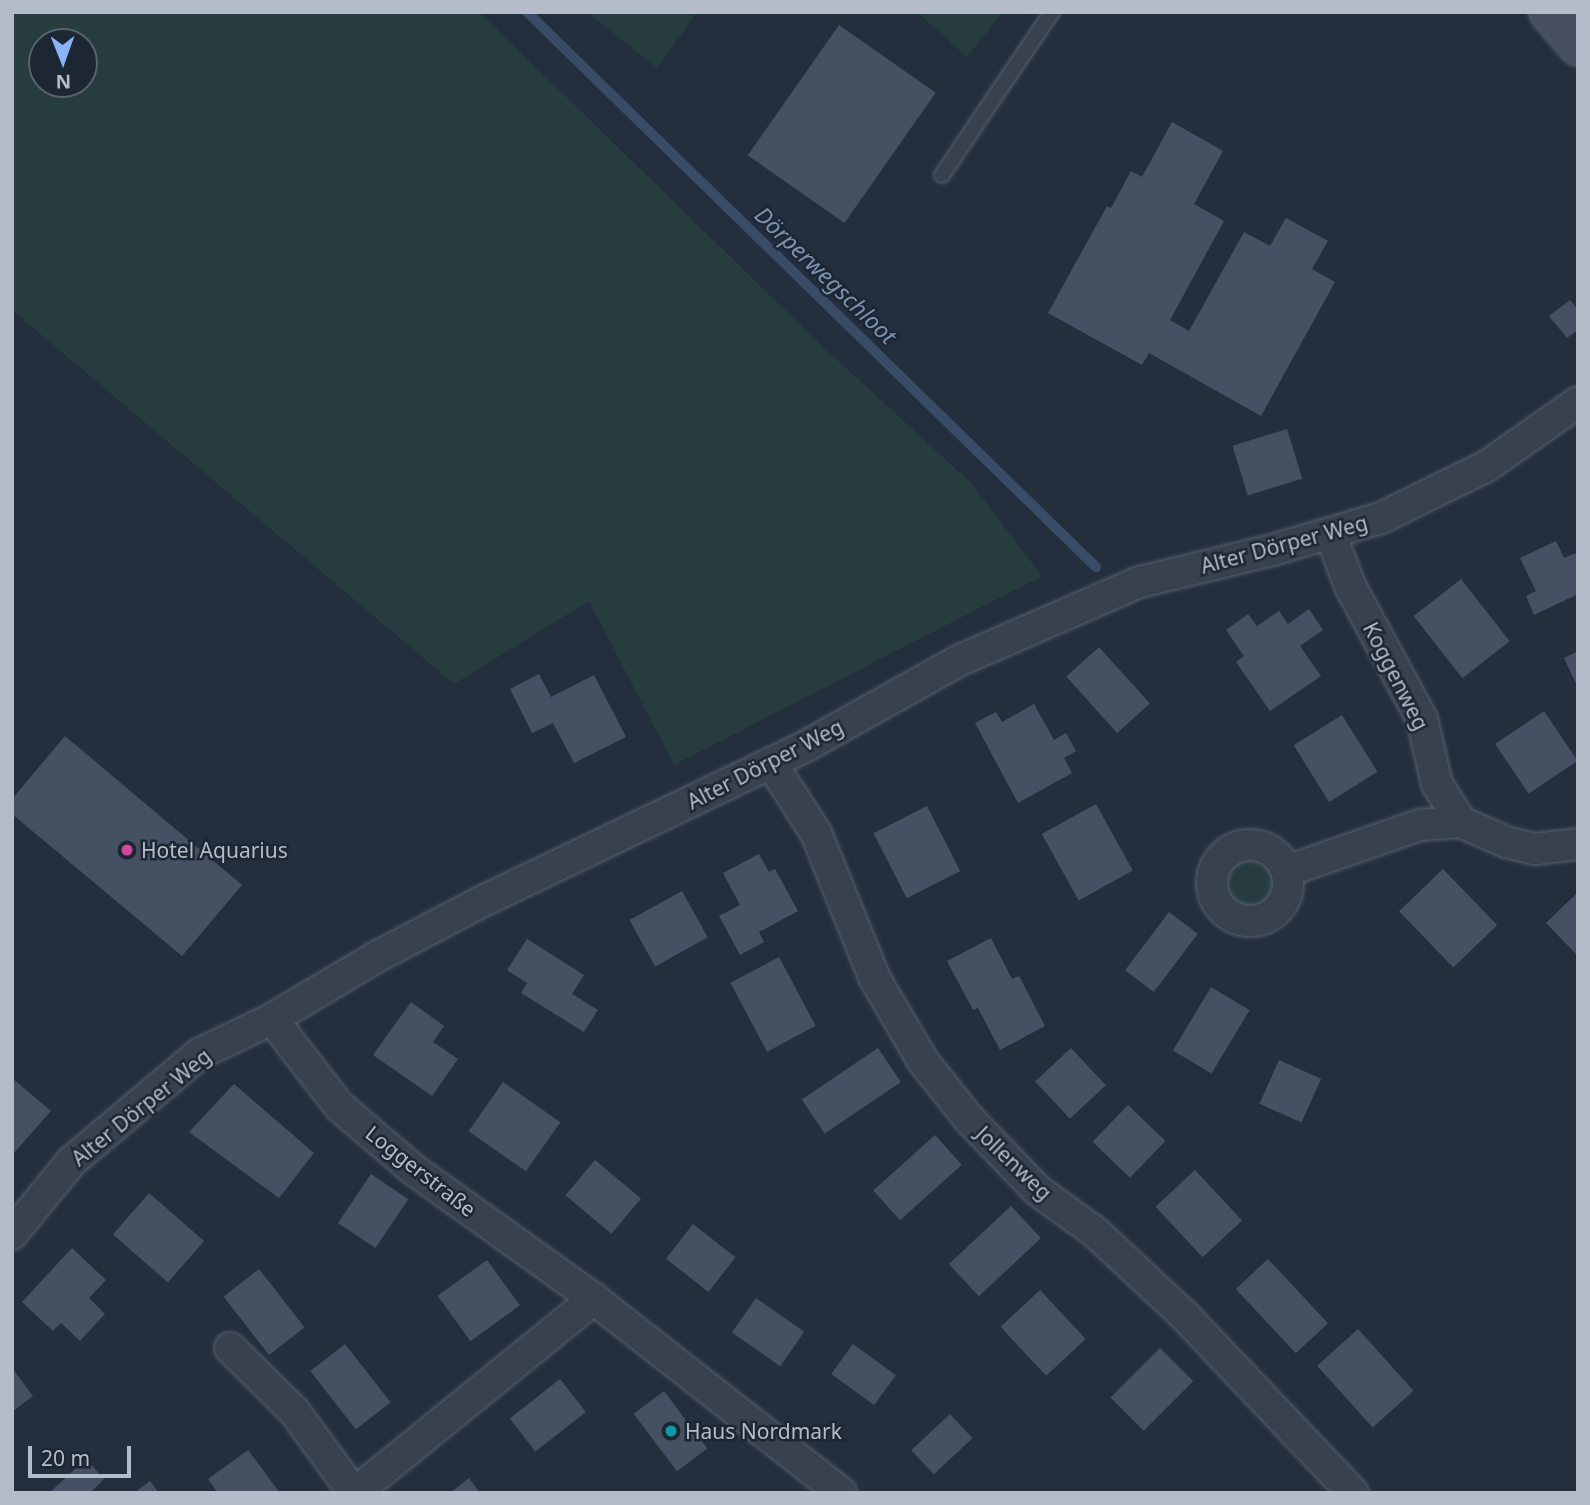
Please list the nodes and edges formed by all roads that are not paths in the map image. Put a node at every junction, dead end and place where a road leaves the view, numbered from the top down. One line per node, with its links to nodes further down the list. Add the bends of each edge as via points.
1 (1052, 12): 4 (lane)
2 (1549, 12): 3 (street)
3 (1578, 46)
4 (942, 175)
5 (1578, 402): 6 (street, Alter Dörper Weg, via 1487,466 1381,518)
6 (1330, 533): 7 (street, Alter Dörper Weg, via 1140,582 958,661); 8 (street, Koggenweg, via 1350,586 1422,719)
7 (771, 763): 13 (street, Alter Dörper Weg, via 481,902 380,954); 19 (street, Jollenweg, via 816,833 874,979 923,1061 969,1119 1037,1190 1095,1232 1185,1316)
8 (1437, 784): 9 (street, Koggenweg); 10 (street)
9 (1461, 822): 10 (street); 11 (street, via 1535,849)
10 (1420, 825): 12 (street)
11 (1578, 844)
12 (1287, 872)
13 (272, 1019): 14 (street, Alter Dörper Weg, via 199,1054 72,1161); 15 (street, Loggerstraße, via 339,1106 414,1170)
14 (12, 1234)
15 (594, 1299): 17 (street); 18 (street, Loggerstraße)
16 (230, 1348): 17 (street, via 295,1411)
17 (355, 1493)
18 (841, 1493)
19 (1353, 1493)

